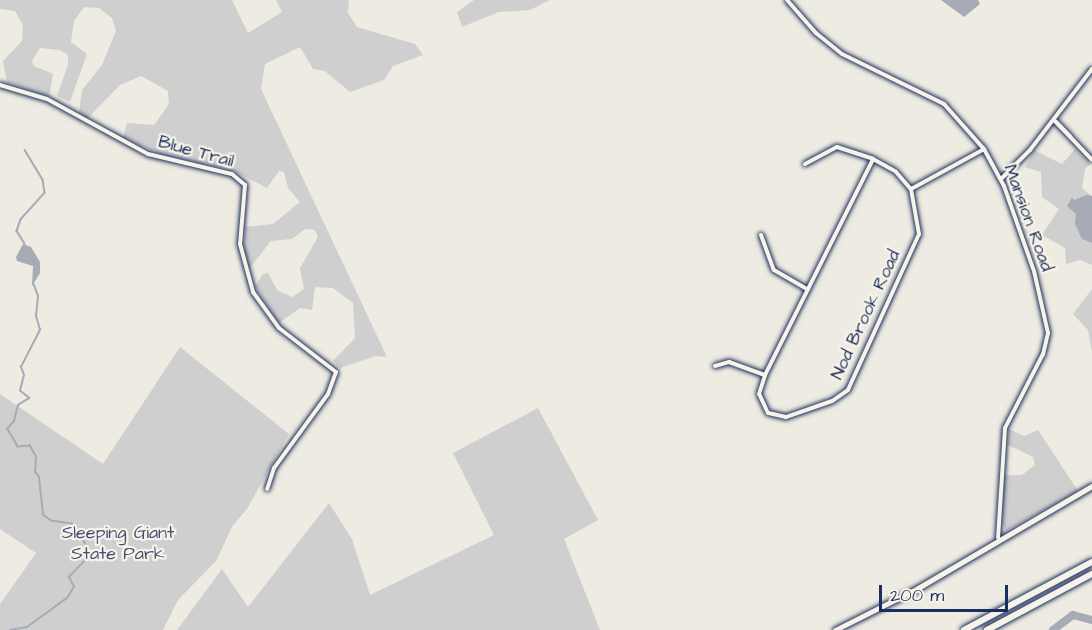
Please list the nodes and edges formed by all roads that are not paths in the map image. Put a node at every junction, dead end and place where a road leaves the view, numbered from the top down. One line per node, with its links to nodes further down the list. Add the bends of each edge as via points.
1 (787, 0): 5 (street, Mansion Road, via 816,33 842,54 940,101)
2 (1092, 69): 4 (street)
3 (0, 85): 16 (street, Blue Trail, via 47,99 148,154 240,178 246,189 240,254 253,292 287,336 334,368 333,387 274,468)
4 (1055, 121): 7 (street); 9 (street)
5 (984, 149): 9 (street, Mansion Road); 10 (street)
6 (873, 159): 8 (street, via 837,147); 10 (street, via 896,172); 12 (street, Nod Brook Road)
7 (1092, 160)
8 (805, 164)
9 (1001, 179): 17 (street, Mansion Road, via 1034,271 1048,333 1043,354 1005,428)
10 (911, 189): 14 (street, Nod Brook Road, via 918,234 848,390 832,401 786,417 768,413 759,394)
11 (761, 235): 12 (street, via 774,270)
12 (808, 290): 14 (street, Nod Brook Road)
13 (716, 366): 14 (street, via 729,362)
14 (765, 375)
15 (1092, 486): 17 (main road)
16 (267, 489)
17 (998, 538): 20 (main road, via 918,588)
18 (1092, 562): 21 (highway)
19 (1092, 574): 22 (highway)
20 (836, 630)
21 (964, 630)
22 (987, 630)

